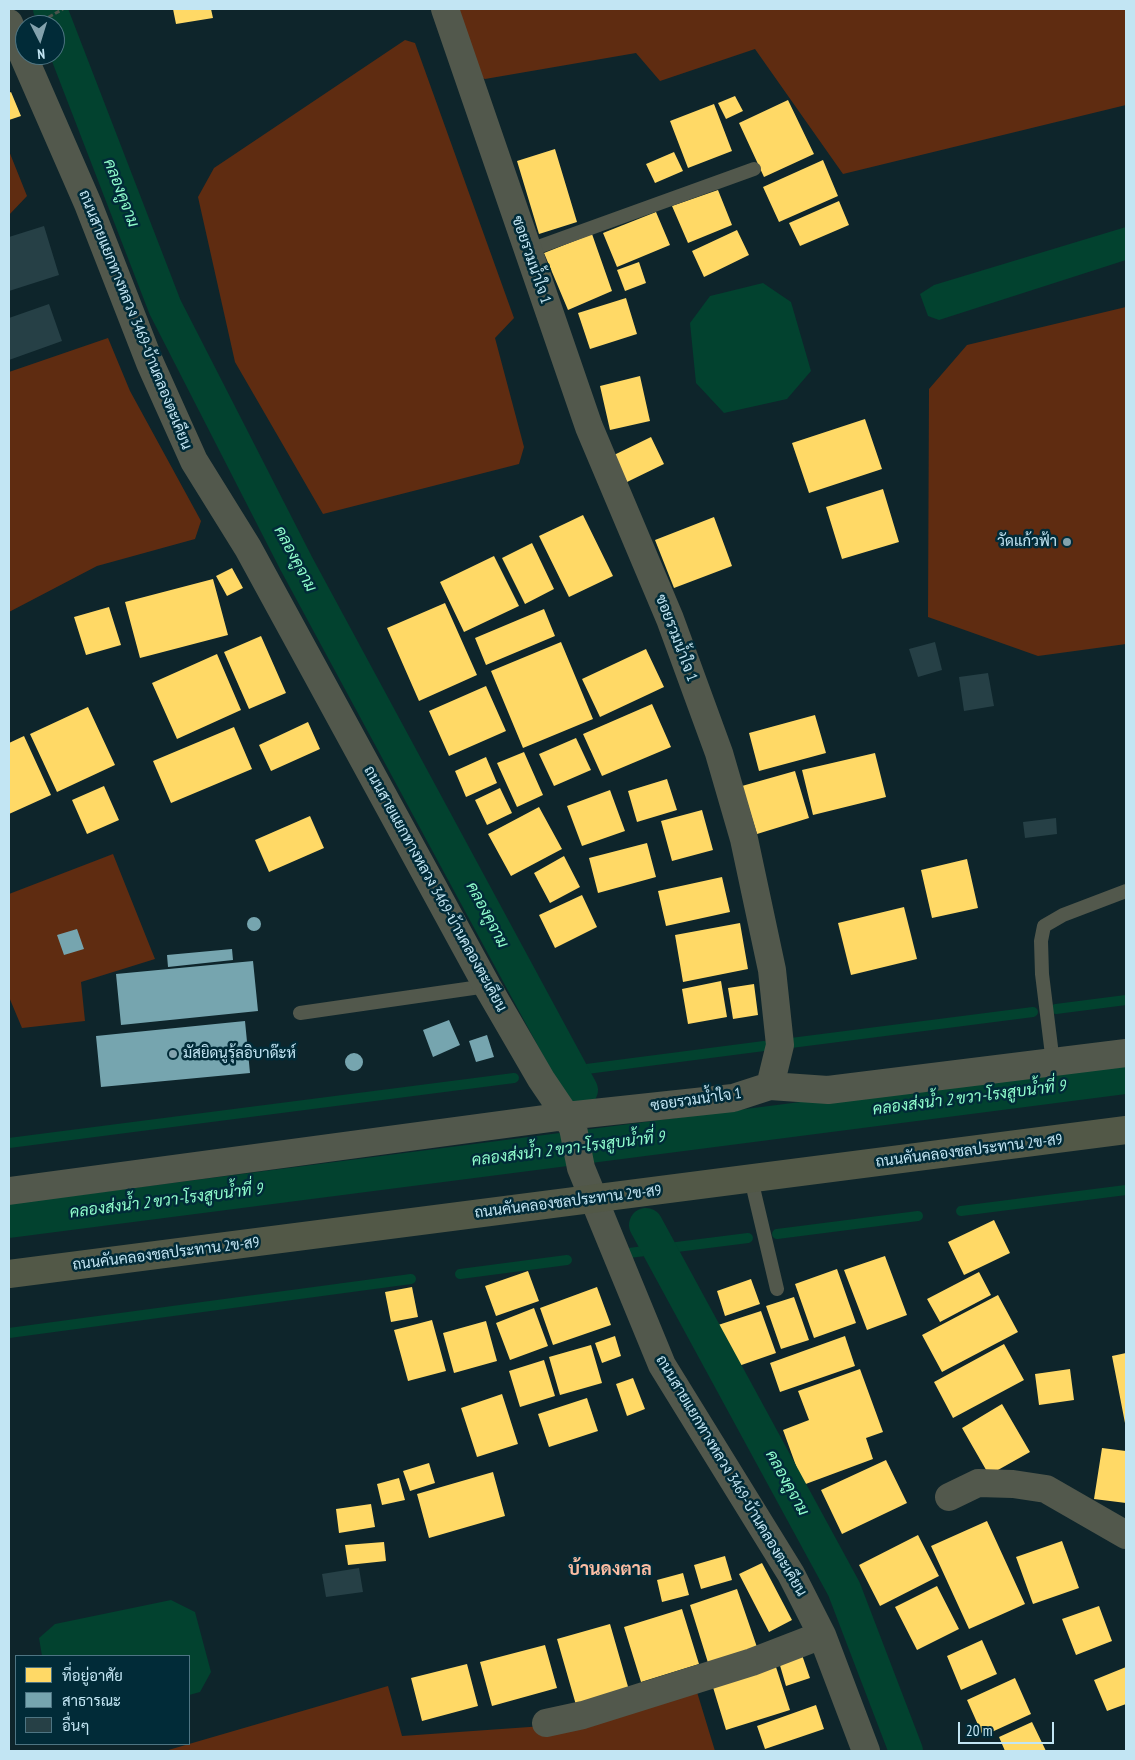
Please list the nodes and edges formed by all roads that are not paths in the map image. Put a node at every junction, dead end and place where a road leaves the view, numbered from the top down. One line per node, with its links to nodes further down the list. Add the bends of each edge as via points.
1 (445, 9): 4 (street, ซอยรวมน้ำใจ 1)
2 (9, 23): 6 (street, ถนนสายแยกทางหลวง 3469-บ้านคลองตะเคียน, via 194,461 248,548)
3 (754, 169): 4 (lane)
4 (528, 251): 10 (street, ซอยรวมน้ำใจ 1, via 589,427 687,664 719,753 744,839 772,970 780,1045)
5 (1126, 891): 9 (lane, via 1063,915 1044,926 1042,974)
6 (487, 986): 7 (lane); 11 (street, ถนนสายแยกทางหลวง 3469-บ้านคลองตะเคียน)
7 (300, 1013)
8 (1126, 1053): 9 (street)
9 (1052, 1063): 10 (street, via 828,1090)
10 (770, 1086): 11 (street, ซอยรวมน้ำใจ 1, via 733,1098)
11 (569, 1122): 14 (street, ซอยรวมน้ำใจ 1); 15 (street, ถนนสายแยกทางหลวง 3469-บ้านคลองตะเคียน)
12 (1126, 1130): 13 (street, ถนนคันคลองชลประทาน 2ข-ส9)
13 (751, 1179): 15 (street, ถนนคันคลองชลประทาน 2ข-ส9); 17 (lane)
14 (9, 1191)
15 (593, 1199): 16 (street, ถนนคันคลองชลประทาน 2ข-ส9); 20 (street, ถนนสายแยกทางหลวง 3469-บ้านคลองตะเคียน, via 662,1366 791,1574)
16 (9, 1274)
17 (777, 1290)
18 (949, 1497): 19 (street, via 978,1483 1013,1484 1046,1490)
19 (1126, 1535)
20 (822, 1635): 21 (street, via 752,1662 583,1715); 22 (street, ถนนสายแยกทางหลวง 3469-บ้านคลองตะเคียน)
21 (546, 1723)
22 (866, 1751)

